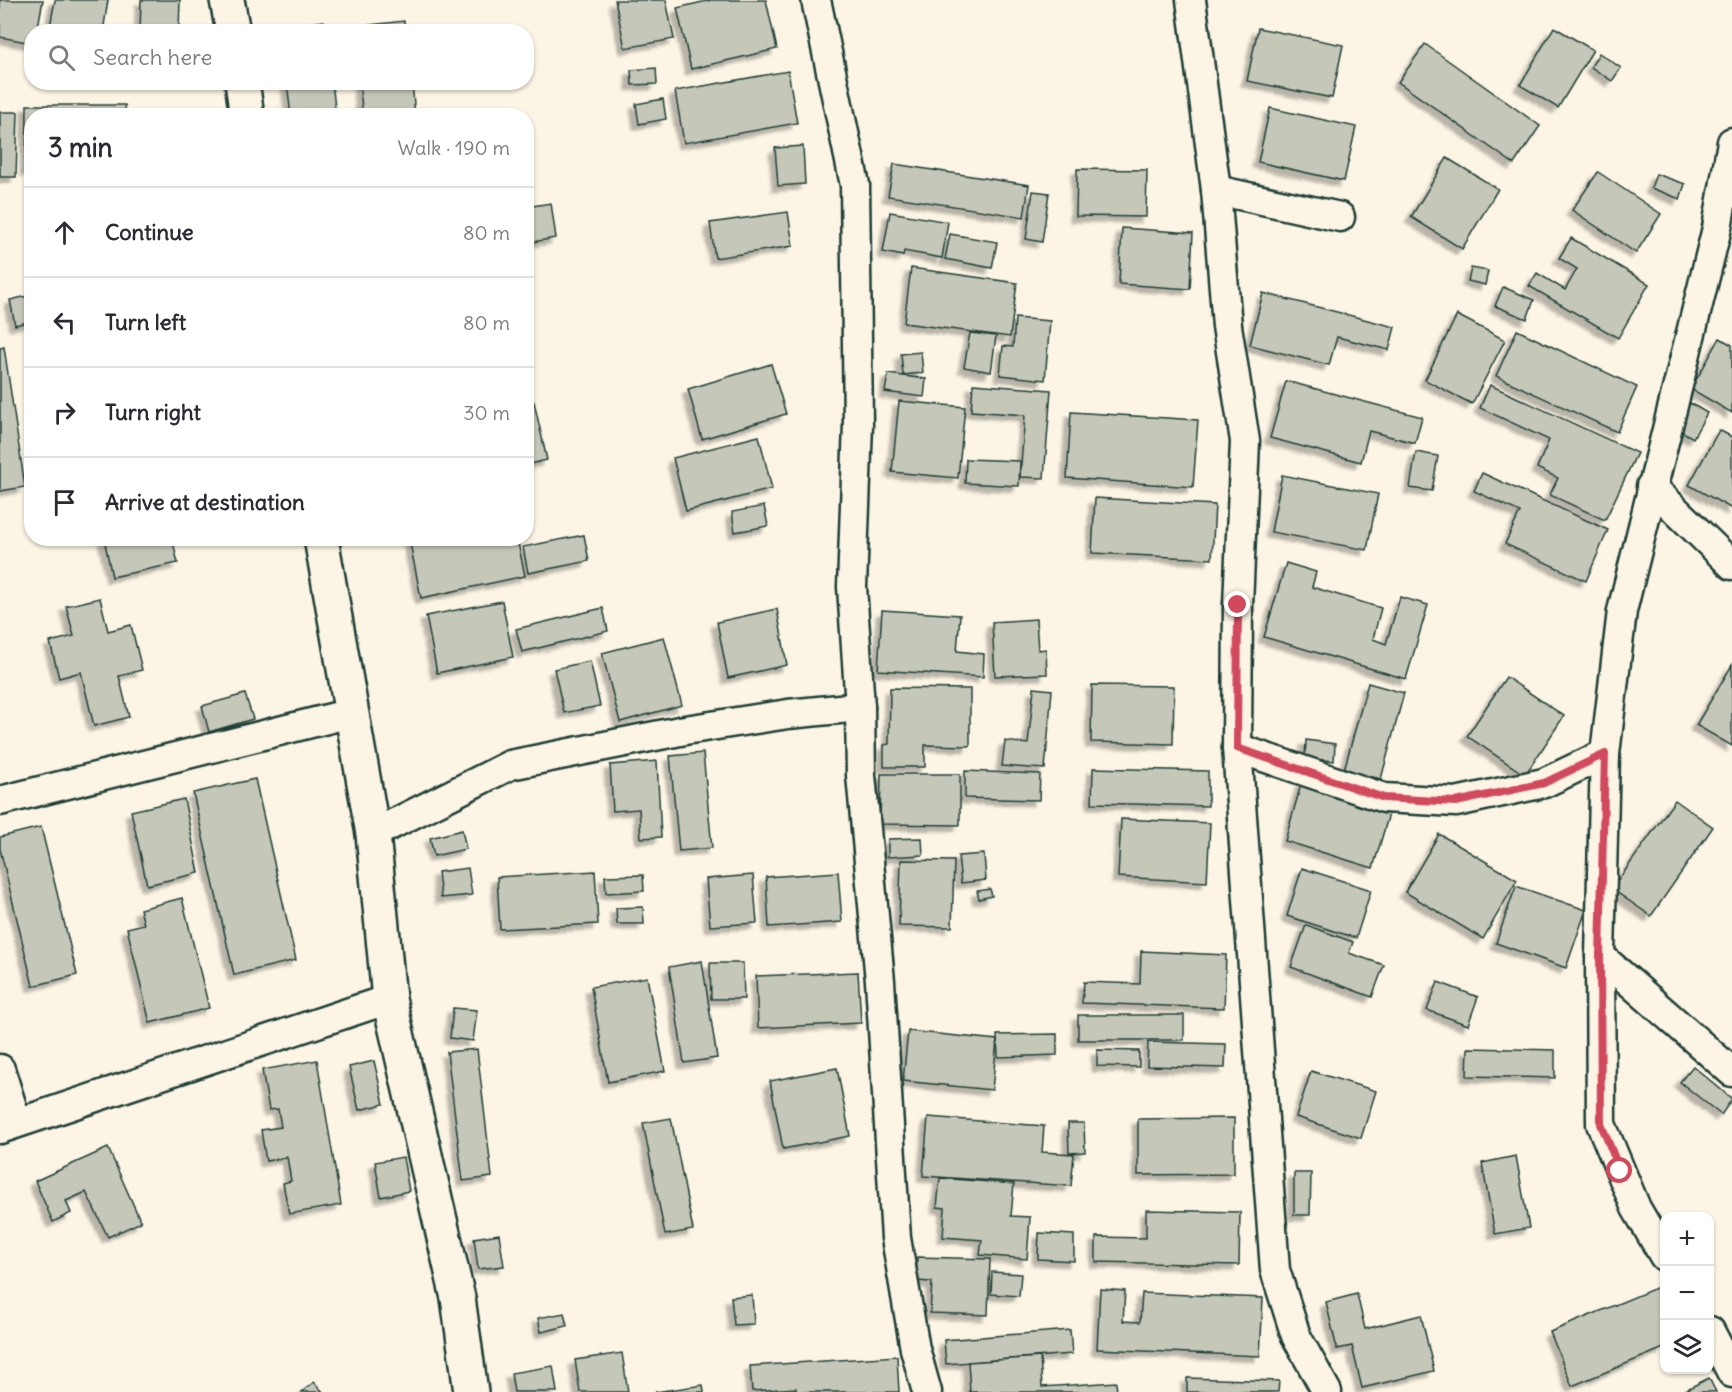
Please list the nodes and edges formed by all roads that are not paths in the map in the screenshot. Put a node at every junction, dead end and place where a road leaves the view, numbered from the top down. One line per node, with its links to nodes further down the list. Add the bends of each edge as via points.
1 (227, 0): 4 (main road)
2 (816, 0): 13 (street, via 855,185 858,424 852,587)
3 (1191, 0): 8 (street)
4 (232, 24)
5 (243, 90): 6 (main road)
6 (246, 108)
7 (1732, 142): 10 (street, via 1716,228)
8 (1216, 190): 9 (street); 15 (street, via 1227,326 1245,441)
9 (1340, 216)
10 (1651, 486): 12 (street); 16 (street, via 1622,611)
11 (322, 546): 14 (main road)
12 (1732, 565)
13 (861, 707): 18 (street, via 685,730 510,765); 28 (street, via 861,775 880,981 896,1238 915,1349)
14 (351, 713): 17 (street); 18 (main road)
15 (1237, 748): 16 (street, via 1384,798 1456,802 1544,783); 29 (street, via 1275,1270 1296,1336)
16 (1605, 754): 19 (street)
17 (0, 801)
18 (373, 834): 20 (main road)
19 (1600, 956): 22 (street); 24 (street, via 1601,1124 1636,1208)
20 (389, 999): 23 (street); 27 (main road, via 458,1298)
21 (0, 1069): 23 (street)
22 (1732, 1072)
23 (9, 1126)
24 (1660, 1248)
25 (1714, 1339): 26 (street)
26 (1732, 1373)
27 (471, 1392)
28 (927, 1392)
29 (1327, 1392)

